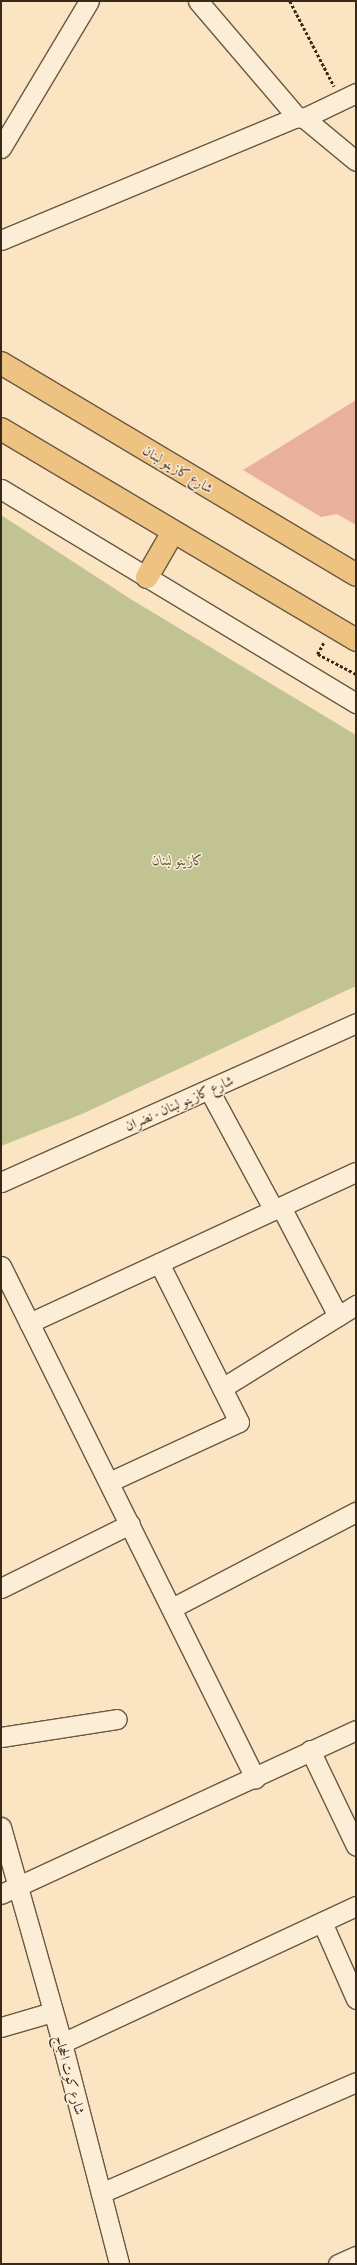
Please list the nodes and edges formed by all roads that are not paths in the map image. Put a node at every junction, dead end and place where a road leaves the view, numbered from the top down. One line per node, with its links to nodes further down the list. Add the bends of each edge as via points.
1 (89, 1): 5 (street)
2 (198, 1): 4 (street)
3 (349, 97): 4 (street)
4 (301, 117): 6 (street); 7 (street)
5 (1, 148)
6 (356, 161)
7 (4, 235)
8 (1, 363): 12 (main road, شارع كازينو لبنان)
9 (1, 429): 11 (main road)
10 (1, 489): 13 (street)
11 (173, 532): 13 (main road); 14 (main road)
12 (356, 576)
13 (147, 577): 15 (street)
14 (356, 640)
15 (356, 703)
16 (356, 1023): 17 (street, شارع كازينو لبنان - نضران)
17 (209, 1090): 19 (street, شارع كازينو لبنان - نضران); 20 (street)
18 (356, 1172): 20 (street)
19 (1, 1182)
20 (277, 1208): 21 (street); 24 (street)
21 (159, 1263): 25 (street); 26 (street)
22 (1, 1266): 25 (street)
23 (356, 1305): 24 (street)
24 (338, 1316): 26 (street)
25 (29, 1323): 27 (street)
26 (222, 1388): 27 (street, via 239,1422)
27 (109, 1482): 29 (street)
28 (356, 1512): 31 (street)
29 (130, 1524): 30 (street); 31 (street)
30 (2, 1584)
31 (172, 1608): 36 (street)
32 (117, 1719): 34 (street)
33 (356, 1730): 35 (street)
34 (1, 1737)
35 (310, 1750): 36 (street); 38 (street)
36 (255, 1778): 39 (street)
37 (1, 1827): 39 (street, شارع كوت الحجاج)
38 (356, 1846)
39 (9, 1890): 43 (street, شارع كوت الحجاج)
40 (356, 1906): 41 (street)
41 (322, 1922): 42 (street); 45 (street)
42 (356, 1999)
43 (52, 2012): 44 (street); 45 (street, شارع كوت الحجاج)
44 (1, 2027)
45 (62, 2043): 47 (street, شارع كوت الحجاج)
46 (356, 2082): 47 (street)
47 (101, 2192): 49 (street, شارع كوت الحجاج)
48 (356, 2256): 50 (street)
49 (119, 2264)
50 (338, 2264)

